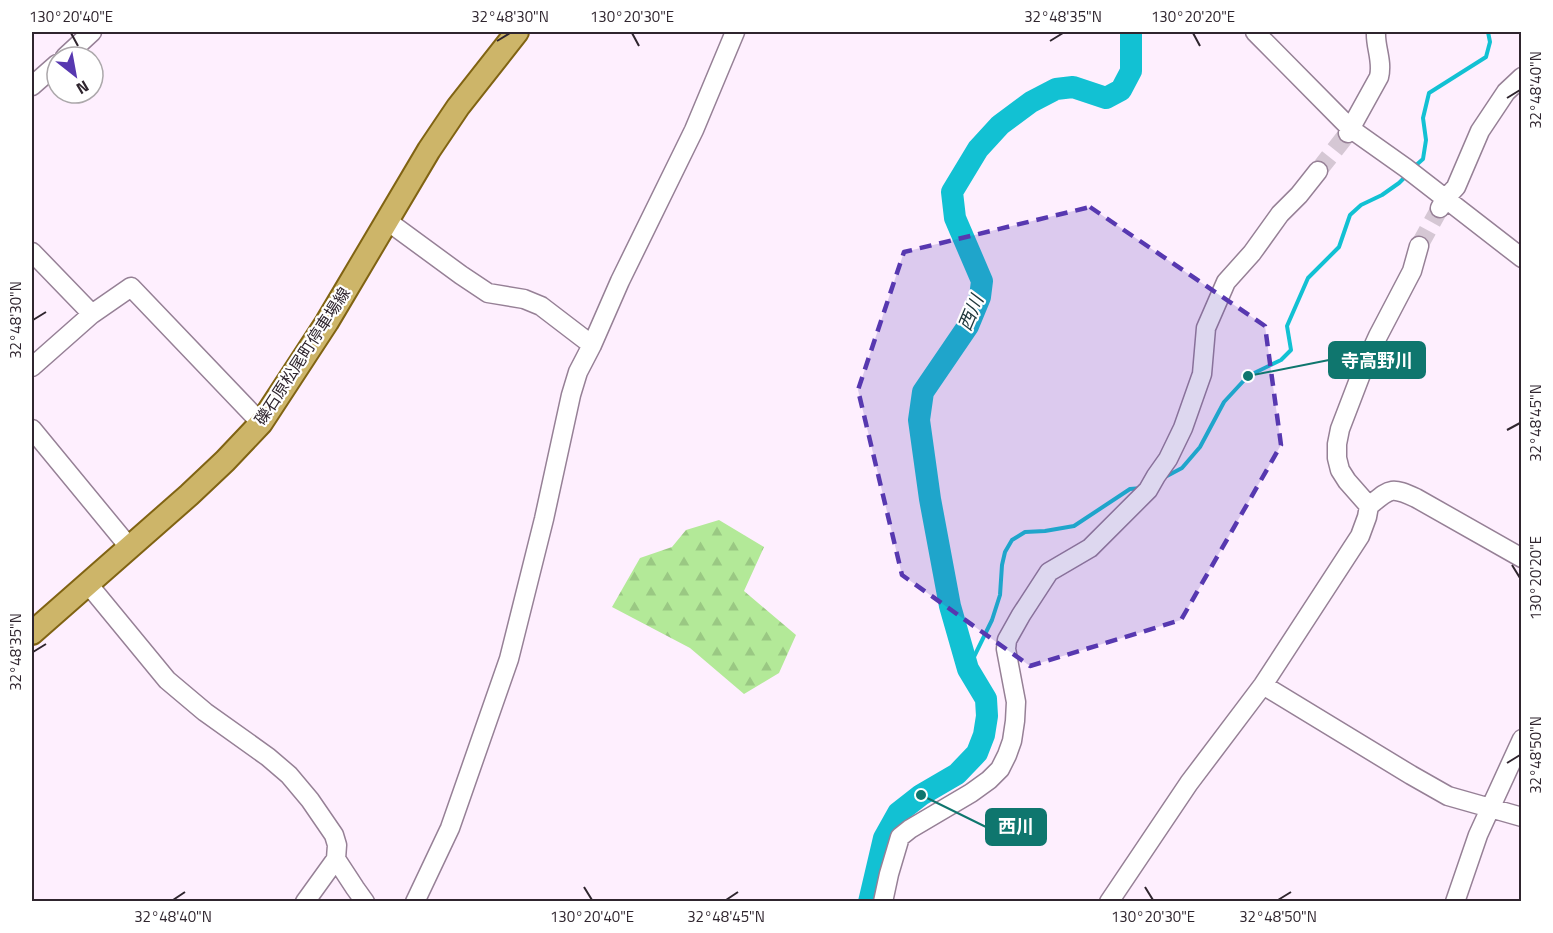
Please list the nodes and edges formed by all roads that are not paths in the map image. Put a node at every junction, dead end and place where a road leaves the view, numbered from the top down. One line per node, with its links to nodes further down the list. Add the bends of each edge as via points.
1 (92, 32): 6 (street)
2 (517, 32): 13 (main road, 礫石原松尾町停車場線, via 458,107)
3 (1255, 32): 10 (street)
4 (1376, 32): 10 (street, via 1379,77)
5 (732, 34): 18 (street, via 694,130)
6 (78, 45)
7 (45, 75): 9 (street)
8 (1521, 77): 12 (street, via 1480,131 1456,187)
9 (32, 86)
10 (1350, 131): 12 (street, via 1425,182)
11 (1318, 171): 35 (street, via 1226,282 1206,328 1202,374 1168,459 1152,483 1090,548 1049,572 1008,640 1015,721 1012,741 1000,769 971,793 900,837)
12 (1442, 203): 16 (street)
13 (387, 220): 18 (street, via 488,293 541,306); 20 (main road, 礫石原松尾町停車場線)
14 (1419, 246): 22 (street, via 1412,271 1363,369 1337,444 1340,470)
15 (32, 252): 17 (street)
16 (1521, 258)
17 (92, 314): 19 (street); 20 (street, via 131,288)
18 (592, 345): 34 (street, via 571,395 509,659 450,828)
19 (32, 367)
20 (261, 423): 23 (main road, 礫石原松尾町停車場線)
21 (32, 429): 23 (street)
22 (1369, 506): 24 (street, via 1387,492 1399,490); 27 (street, via 1360,536)
23 (130, 548): 25 (main road, 礫石原松尾町停車場線)
24 (1521, 558)
25 (88, 584): 26 (main road, 礫石原松尾町停車場線); 31 (street, via 167,680 289,775 334,835)
26 (32, 633)
27 (1263, 685): 29 (street, via 1448,796); 36 (street, via 1189,783)
28 (1521, 739): 29 (street)
29 (1489, 809): 30 (street); 37 (street)
30 (1521, 817)
31 (336, 860): 32 (street); 33 (street)
32 (305, 902)
33 (365, 902)
34 (415, 902)
35 (883, 902)
36 (1109, 902)
37 (1455, 902)

